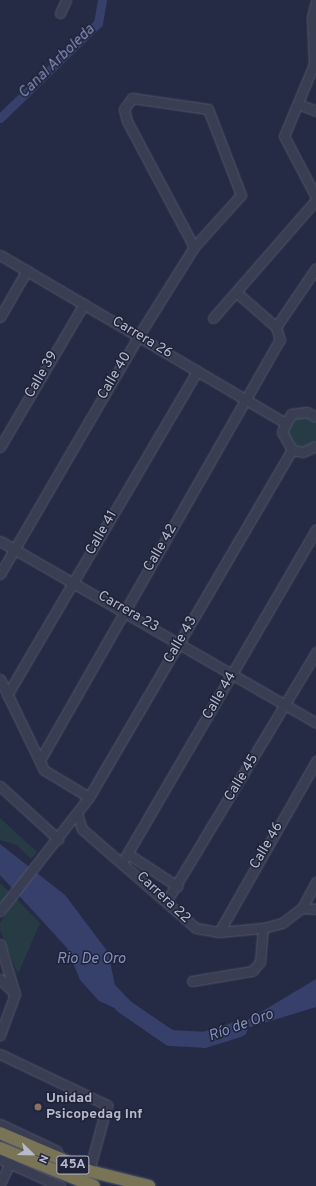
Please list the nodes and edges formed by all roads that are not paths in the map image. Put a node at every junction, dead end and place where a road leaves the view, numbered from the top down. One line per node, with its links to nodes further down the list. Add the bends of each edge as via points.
1 (66, 0): 3 (street)
2 (316, 2): 4 (street, via 312,17 314,64)
3 (60, 13)
4 (298, 104): 5 (street); 6 (street, via 284,136)
5 (316, 112)
6 (316, 198): 11 (street)
7 (194, 247): 7 (street, Calle 40, via 127,121 124,109 126,102 132,98 208,109 241,188 237,202); 16 (street, Calle 40)
8 (0, 255): 10 (street, Carrera 26)
9 (316, 268): 15 (street)
10 (27, 270): 12 (street, Carrera 26); 13 (street)
11 (236, 292): 14 (street); 15 (street)
12 (84, 304): 16 (street, Carrera 26); 22 (street, Calle 39)
13 (0, 317)
14 (213, 318)
15 (276, 327): 18 (street, Calle 42, via 281,336)
16 (139, 335): 17 (street, Carrera 26); 26 (street, Calle 40)
17 (197, 371): 18 (street, Carrera 26); 28 (street, Calle 41)
18 (246, 400): 20 (street, Carrera 26); 29 (street, Calle 42)
19 (315, 412): 20 (street, via 296,412)
20 (284, 422): 23 (street, via 283,438)
21 (316, 446): 23 (street, via 303,452)
22 (0, 447)
23 (292, 450): 30 (street, Calle 43)
24 (316, 529): 32 (street, Calle 44)
25 (0, 541): 26 (street, Carrera 23)
26 (15, 549): 27 (street, Calle 40); 28 (street, Carrera 23)
27 (0, 574)
28 (74, 581): 29 (street, Carrera 23); 34 (street, Calle 41)
29 (125, 611): 30 (street, Carrera 23); 37 (street, Calle 42)
30 (179, 643): 32 (street, Carrera 23); 40 (street, Calle 43)
31 (316, 652): 35 (street, Calle 45)
32 (232, 674): 35 (street, Carrera 23); 45 (street, Calle 44)
33 (0, 679): 34 (street)
34 (7, 695): 37 (street)
35 (286, 705): 36 (street, Carrera 23); 47 (street, Calle 45)
36 (316, 723)
37 (40, 760): 40 (street, via 44,770)
38 (316, 761): 53 (street, Calle 46)
39 (0, 786): 44 (street)
40 (89, 797): 41 (street, Calle 43)
41 (77, 814): 42 (street, Calle 43); 43 (street)
42 (66, 829): 43 (street); 44 (street, Calle 43)
43 (82, 829): 45 (street, Carrera 22)
44 (58, 839): 51 (street, Calle 43)
45 (125, 858): 47 (street); 48 (street, Carrera 22)
46 (316, 882): 49 (street)
47 (177, 886): 48 (street, Calle 45)
48 (166, 902): 53 (street, Carrera 22, via 196,928)
49 (302, 908): 50 (street); 52 (street, Carrera 22, via 282,923)
50 (316, 909)
51 (0, 911)
52 (263, 928): 53 (street, Carrera 22); 56 (street, via 260,962 252,971)
53 (219, 932)
54 (0, 944): 57 (street)
55 (0, 979): 57 (street)
56 (192, 981)
57 (15, 994): 58 (street)
58 (0, 1035)
59 (0, 1054): 65 (street, via 107,1105)
60 (0, 1124): 65 (street, via 58,1152)
61 (0, 1133): 65 (highway, 45A)
62 (0, 1148): 69 (highway, 45A)
63 (0, 1158): 64 (street)
64 (10, 1163): 66 (street); 67 (street)
65 (84, 1169): 70 (highway, 45A)
66 (42, 1182): 68 (street)
67 (0, 1184)
68 (60, 1186)
69 (94, 1186)
70 (149, 1186)

